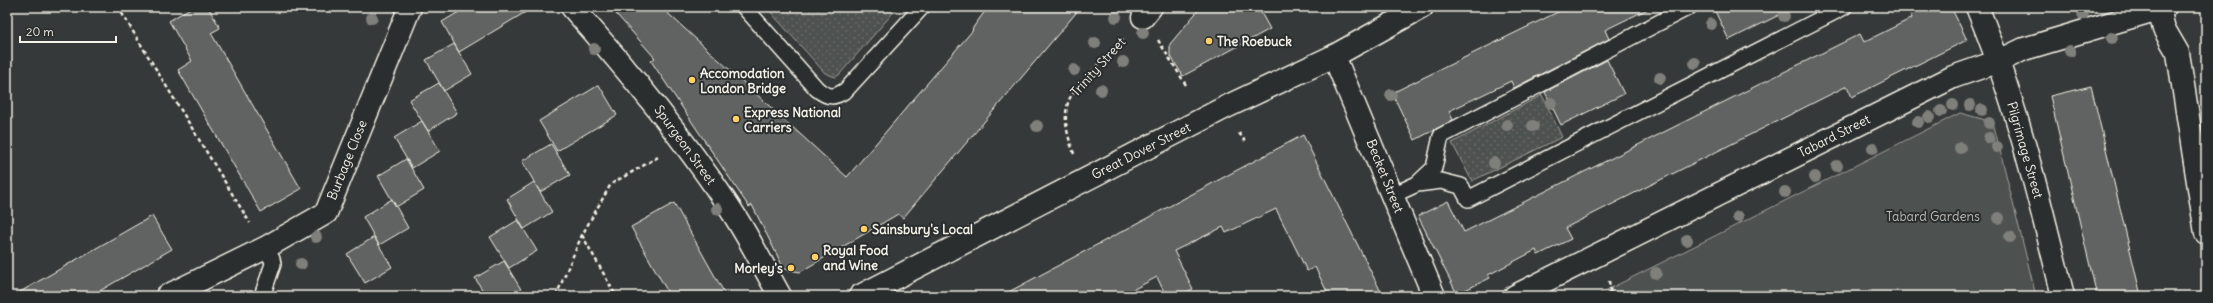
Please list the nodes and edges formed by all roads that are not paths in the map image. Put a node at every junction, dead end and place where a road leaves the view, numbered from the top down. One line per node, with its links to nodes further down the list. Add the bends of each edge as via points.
1 (410, 7): 15 (street, Burbage Close, via 326,213)
2 (572, 7): 18 (street, Spurgeon Street, via 627,69 686,146 726,203)
3 (744, 7): 4 (lane, via 817,89 831,97 846,90)
4 (922, 7)
5 (1422, 7): 10 (street, Great Dover Street)
6 (1689, 7): 12 (lane, via 1441,136 1434,168)
7 (1844, 7): 12 (lane, via 1468,199 1461,186 1441,181)
8 (1977, 7): 11 (street, Pilgrimage Street)
9 (2162, 8): 11 (street, Tabard Street, via 2024,49); 14 (street, via 2164,29 2178,53)
10 (1334, 56): 13 (street, Becket Street); 19 (street, Great Dover Street, via 1226,107)
11 (1999, 61): 21 (street, Tabard Street, via 1953,77 1909,98); 22 (street, Pilgrimage Street, via 2032,172)
12 (1416, 184): 13 (lane)
13 (1393, 195): 20 (street, Becket Street)
14 (2206, 233)
15 (265, 248): 16 (street, Burbage Close); 17 (lane, via 273,264)
16 (167, 296)
17 (262, 296)
18 (780, 296)
19 (860, 296)
20 (1434, 296)
21 (1515, 296)
22 (2063, 296)

